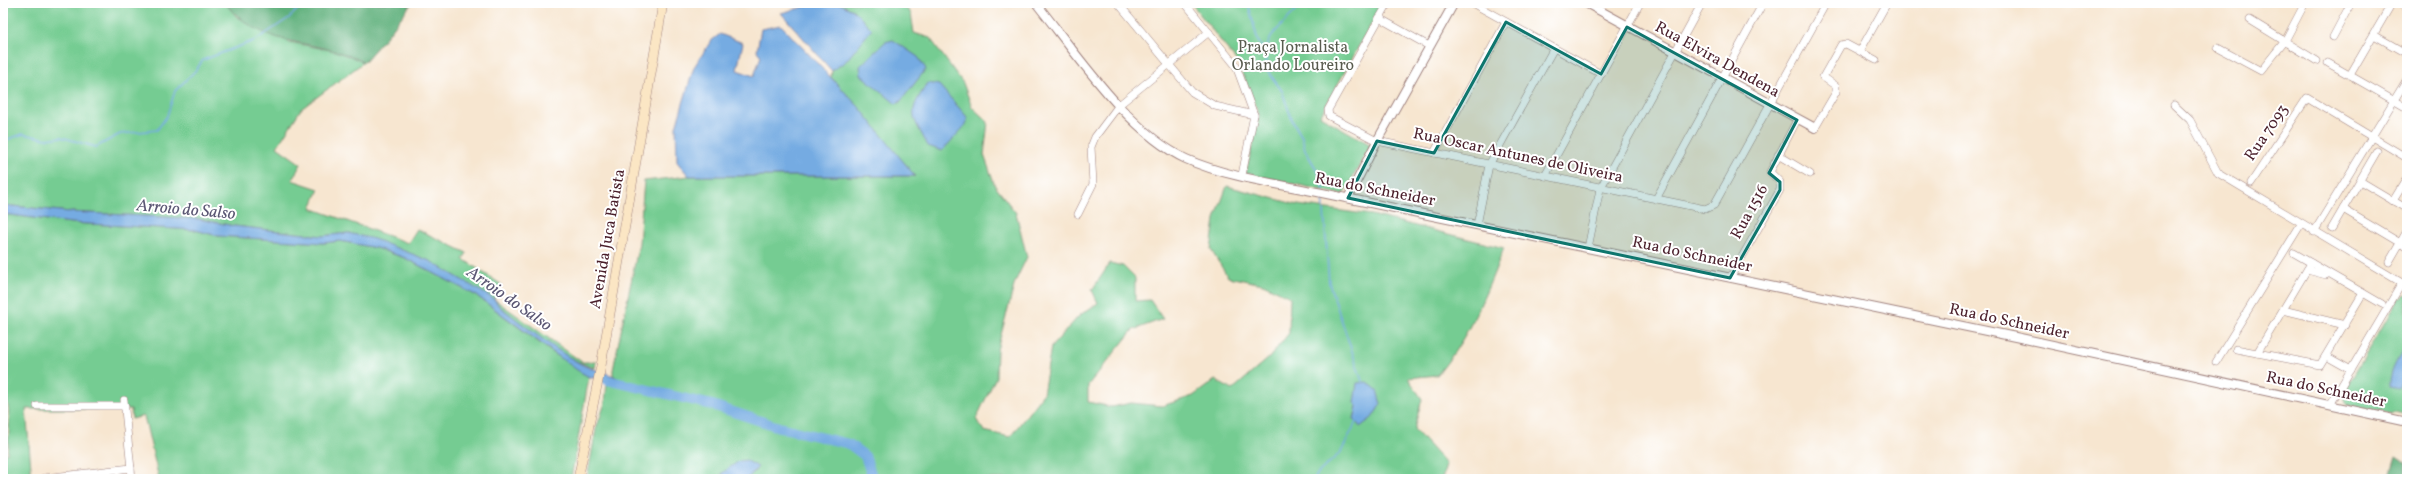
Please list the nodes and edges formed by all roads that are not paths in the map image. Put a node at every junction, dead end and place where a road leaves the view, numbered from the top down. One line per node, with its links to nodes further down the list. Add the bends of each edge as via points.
1 (663, 3): 99 (main road, Avenida Juca Batista, via 601,366)
2 (1036, 3): 42 (street, Rua do Schneider)
3 (1118, 3): 36 (street)
4 (1185, 3): 23 (street)
5 (1388, 3): 19 (street)
6 (1454, 3): 27 (street)
7 (1472, 3): 21 (street)
8 (1586, 3): 22 (street, Rua Elvira Dendena)
9 (1640, 3): 22 (street)
10 (1702, 3): 31 (street)
11 (1763, 3): 39 (street)
12 (1826, 3): 43 (street)
13 (1887, 3): 30 (street)
14 (2304, 3): 26 (street)
15 (2351, 3): 25 (street)
16 (2392, 3): 24 (street)
17 (2401, 3): 18 (street)
18 (2407, 6)
19 (1379, 18): 27 (street); 50 (street, Rua Oscar Antunes de Oliveira, via 1327,113)
20 (2250, 20): 26 (street)
21 (1506, 22): 28 (street); 52 (street)
22 (1627, 27): 31 (street, Rua Elvira Dendena); 37 (street)
23 (1209, 32): 36 (street); 46 (street, via 1236,66)
24 (2374, 34): 32 (street); 38 (street)
25 (2333, 37)
26 (2285, 41): 29 (street, via 2261,71); 34 (street)
27 (1430, 46): 50 (street)
28 (1554, 48): 37 (street); 55 (street)
29 (2218, 48)
30 (1860, 51): 33 (street); 48 (street, via 1846,44 1841,45 1824,77 1836,89)
31 (1674, 52): 39 (street, Rua Elvira Dendena); 62 (street)
32 (2407, 54)
33 (1876, 60)
34 (2317, 61)
35 (2328, 63): 38 (street)
36 (1168, 65): 42 (street); 46 (street, via 1192,92 1215,106)
37 (1601, 74): 58 (street)
38 (2350, 75): 41 (street)
39 (1721, 78): 43 (street, Rua Elvira Dendena); 64 (street)
40 (2407, 79): 41 (street)
41 (2394, 101): 45 (street); 49 (street)
42 (1119, 105): 57 (street, Rua do Schneider, via 1143,132 1166,148 1187,159); 68 (street, via 1091,146 1093,184)
43 (1769, 105): 47 (street, Rua Elvira Dendena); 64 (street, Rua Oscar Antunes de Oliveira, via 1710,208)
44 (2174, 105): 69 (street, via 2190,120 2218,173)
45 (2407, 108)
46 (1254, 115): 57 (street)
47 (1797, 120): 48 (street, Rua Elvira Dendena); 53 (street, Rua 1516)
48 (1815, 128)
49 (2371, 136): 54 (street); 61 (street, Rua 7093, via 2307,98); 73 (street)
50 (1377, 141): 52 (street, Rua Oscar Antunes de Oliveira); 63 (street)
51 (2377, 151): 60 (street)
52 (1434, 153): 55 (street, Rua Oscar Antunes de Oliveira)
53 (1778, 156): 56 (street); 82 (street, Rua 1516, via 1770,172 1780,182 1780,190)
54 (2407, 158)
55 (1489, 165): 58 (street, Rua Oscar Antunes de Oliveira); 70 (street)
56 (1810, 174)
57 (1242, 175): 63 (street, Rua do Schneider)
58 (1545, 176): 62 (street, Rua Oscar Antunes de Oliveira)
59 (2407, 178): 65 (street)
60 (2360, 181): 65 (street); 66 (street)
61 (2251, 183)
62 (1600, 189): 64 (street, Rua Oscar Antunes de Oliveira); 76 (street)
63 (1348, 198): 70 (street, Rua do Schneider)
64 (1656, 199)
65 (2393, 201): 67 (street)
66 (2343, 209): 71 (street); 74 (street)
67 (2407, 209)
68 (1078, 214)
69 (2301, 224): 73 (street); 91 (street)
70 (1477, 225): 76 (street, Rua do Schneider)
71 (2332, 228)
72 (2407, 231): 74 (street)
73 (2314, 232): 83 (street)
74 (2400, 243): 75 (street); 78 (street)
75 (2407, 247)
76 (1588, 248): 82 (street, Rua do Schneider)
77 (2294, 253): 79 (street)
78 (2389, 262)
79 (2312, 263): 80 (street); 81 (street)
80 (2307, 270): 81 (street, via 2326,275); 86 (street)
81 (2328, 272): 84 (street)
82 (1730, 278): 93 (street, Rua do Schneider)
83 (2404, 285): 92 (street)
84 (2364, 293): 85 (street); 87 (street)
85 (2382, 304)
86 (2283, 310): 87 (street); 89 (street)
87 (2345, 325): 90 (street)
88 (2236, 349): 89 (street)
89 (2257, 353): 90 (street, via 2320,365)
90 (2326, 356): 92 (street)
91 (2216, 362)
92 (2351, 370): 93 (street)
93 (2330, 405): 95 (street, Rua do Schneider)
94 (37, 406): 96 (street, via 125,403)
95 (2407, 421)
96 (131, 468): 97 (street); 98 (street)
97 (44, 478)
98 (132, 479)
99 (578, 479)

